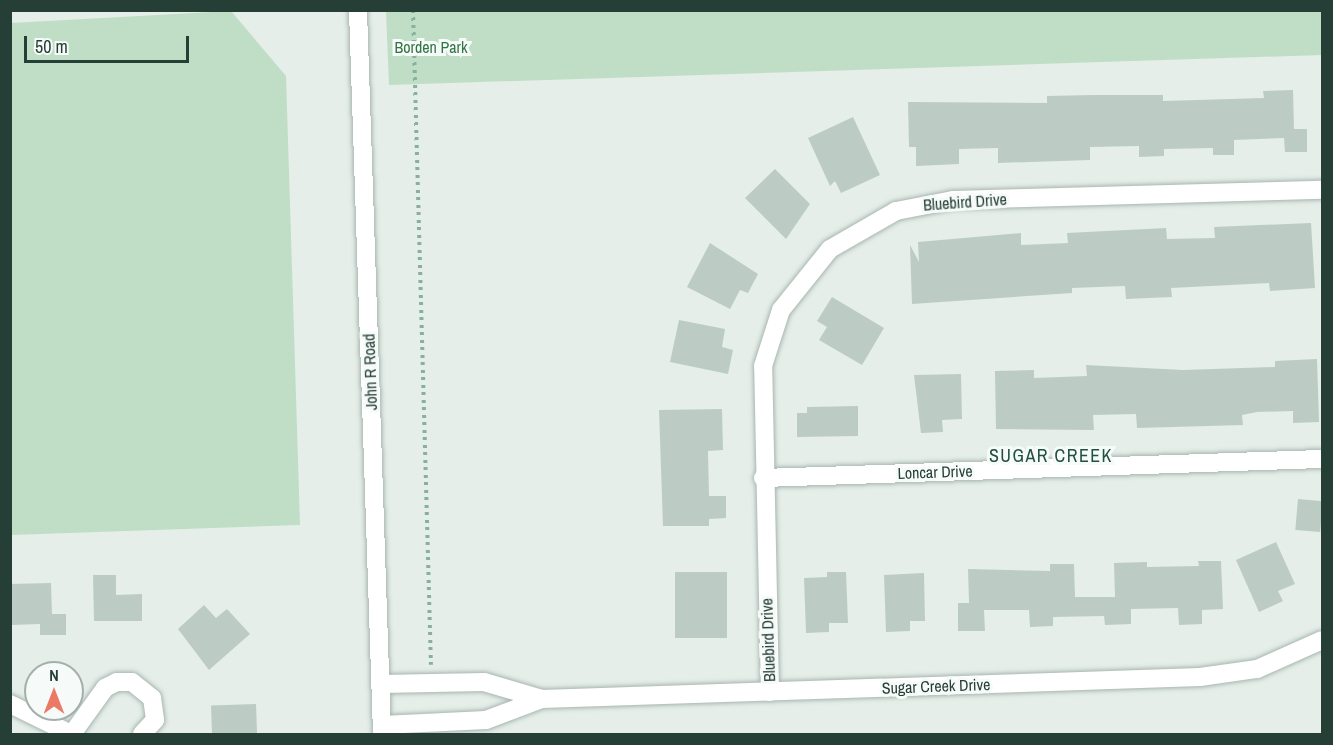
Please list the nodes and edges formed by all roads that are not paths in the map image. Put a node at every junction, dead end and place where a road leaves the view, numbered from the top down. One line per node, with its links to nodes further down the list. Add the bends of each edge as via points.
1 (358, 10): 6 (street, John R Road)
2 (1323, 190): 4 (street, Bluebird Drive, via 953,200 896,211 870,222 830,249 782,310 763,366)
3 (1323, 459): 4 (street, Loncar Drive)
4 (763, 478): 7 (street, Bluebird Drive)
5 (1323, 640): 7 (street, Sugar Creek Drive, via 1257,669 1200,677)
6 (381, 684): 8 (street, Sugar Creek Drive, via 484,682); 10 (street, John R Road)
7 (770, 692): 8 (street, Sugar Creek Drive)
8 (542, 699): 10 (street, Sugar Creek Drive, via 486,720)
9 (10, 704): 11 (street)
10 (382, 730)
11 (72, 735): 12 (street, via 105,688 117,682 132,682 152,698 154,720)
12 (142, 735)

